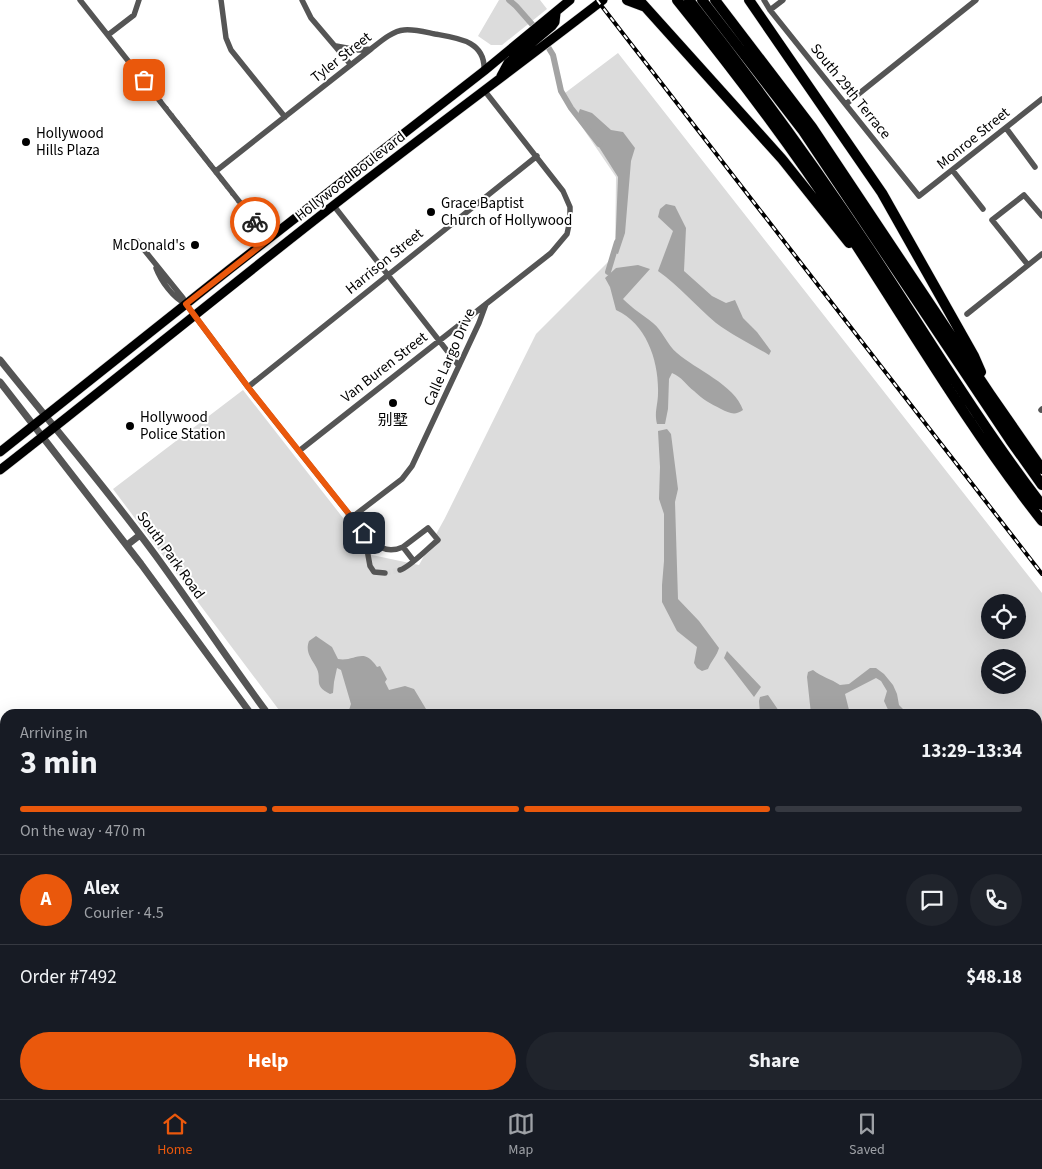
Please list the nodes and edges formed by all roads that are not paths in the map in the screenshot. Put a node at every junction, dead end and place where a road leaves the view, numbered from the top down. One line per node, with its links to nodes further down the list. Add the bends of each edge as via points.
1 (80, 0): 19 (street)
2 (139, 0): 19 (street, via 134,15)
3 (221, 0): 28 (street, via 226,38 231,50)
4 (302, 0): 20 (street, via 311,18)
5 (570, 0): 18 (highway, Hollywood Boulevard)
6 (603, 0): 24 (highway, Hollywood Boulevard)
7 (627, 0): 16 (highway)
8 (677, 0): 45 (highway, via 789,144)
9 (689, 0): 66 (highway, via 801,147 946,368)
10 (702, 0): 65 (highway, via 803,131)
11 (715, 0): 56 (highway, via 812,127)
12 (749, 0): 56 (highway, via 882,192 974,356)
13 (764, 0): 17 (street, South 29th Terrace)
14 (783, 0): 17 (street)
15 (976, 0): 27 (street)
16 (641, 3): 45 (highway, via 782,159)
17 (770, 10): 27 (street, South 29th Terrace)
18 (538, 32): 23 (highway, Hollywood Boulevard); 24 (highway, via 508,63)
19 (108, 35): 32 (street)
20 (335, 46): 21 (street); 22 (street)
21 (371, 49): 22 (street, Tyler Street); 23 (street, Tyler Street, via 403,30 454,37 476,47 484,60)
22 (351, 65): 28 (street, Tyler Street)
23 (484, 71): 34 (highway, Hollywood Boulevard)
24 (499, 79): 25 (highway, Hollywood Boulevard)
25 (484, 90): 30 (street, Calle Largo Drive); 37 (highway, Hollywood Boulevard)
26 (1042, 99): 29 (street, Monroe Street)
27 (846, 104): 35 (street, South 29th Terrace)
28 (285, 117): 32 (street, Tyler Street)
29 (1006, 128): 31 (street); 33 (street, Monroe Street)
30 (537, 156): 46 (street, Harrison Street); 48 (street, Calle Largo Drive, via 563,191 570,207 567,234 551,253)
31 (1035, 167)
32 (216, 171): 41 (street)
33 (953, 171): 35 (street, Monroe Street); 38 (street)
34 (344, 180): 36 (highway, Hollywood Boulevard); 37 (highway, via 335,196)
35 (919, 196)
36 (313, 204): 40 (highway, via 312,217); 41 (highway, Hollywood Boulevard)
37 (334, 206): 40 (highway, Hollywood Boulevard); 46 (street)
38 (983, 209)
39 (1042, 216): 44 (street, via 1024,194 992,220)
40 (293, 238): 50 (highway, Hollywood Boulevard)
41 (269, 239): 47 (highway, Hollywood Boulevard)
42 (137, 241): 47 (street)
43 (1042, 254): 44 (street)
44 (1028, 265): 49 (street)
45 (871, 269): 68 (highway)
46 (386, 275): 51 (street); 55 (street, Harrison Street)
47 (186, 304): 50 (street); 57 (highway, Hollywood Boulevard)
48 (486, 304): 51 (street, Van Buren Street); 53 (street, Calle Largo Drive)
49 (967, 314)
50 (194, 315): 55 (street); 59 (highway, Hollywood Boulevard)
51 (438, 340): 53 (street); 61 (street, Van Buren Street)
52 (0, 360): 57 (street, South Park Road)
53 (459, 366): 67 (street, Calle Largo Drive, via 412,466 402,479)
54 (0, 382): 58 (street, South Park Road)
55 (248, 387): 61 (street)
56 (990, 394): 63 (highway)
57 (46, 417): 58 (highway, Hollywood Boulevard); 59 (street, South Park Road)
58 (34, 426): 60 (street, South Park Road); 62 (highway, Hollywood Boulevard)
59 (54, 428): 60 (highway, Hollywood Boulevard); 70 (street, South Park Road)
60 (43, 436): 64 (highway, Hollywood Boulevard); 71 (street, South Park Road)
61 (299, 451): 67 (street)
62 (0, 452)
63 (1042, 468)
64 (0, 470)
65 (1042, 485)
66 (1042, 505)
67 (352, 518): 69 (street)
68 (1042, 521)
69 (364, 533): 72 (street); 74 (street)
70 (140, 535): 71 (street); 79 (street, South Park Road)
71 (127, 545): 78 (street, South Park Road)
72 (378, 547): 73 (street, via 389,550); 74 (street)
73 (403, 548): 75 (street); 75 (street, via 428,528 438,540)
74 (368, 555): 77 (street, via 374,572)
75 (413, 560): 76 (street, via 407,568)
76 (400, 570)
77 (385, 573)
78 (247, 709)
79 (264, 709)

